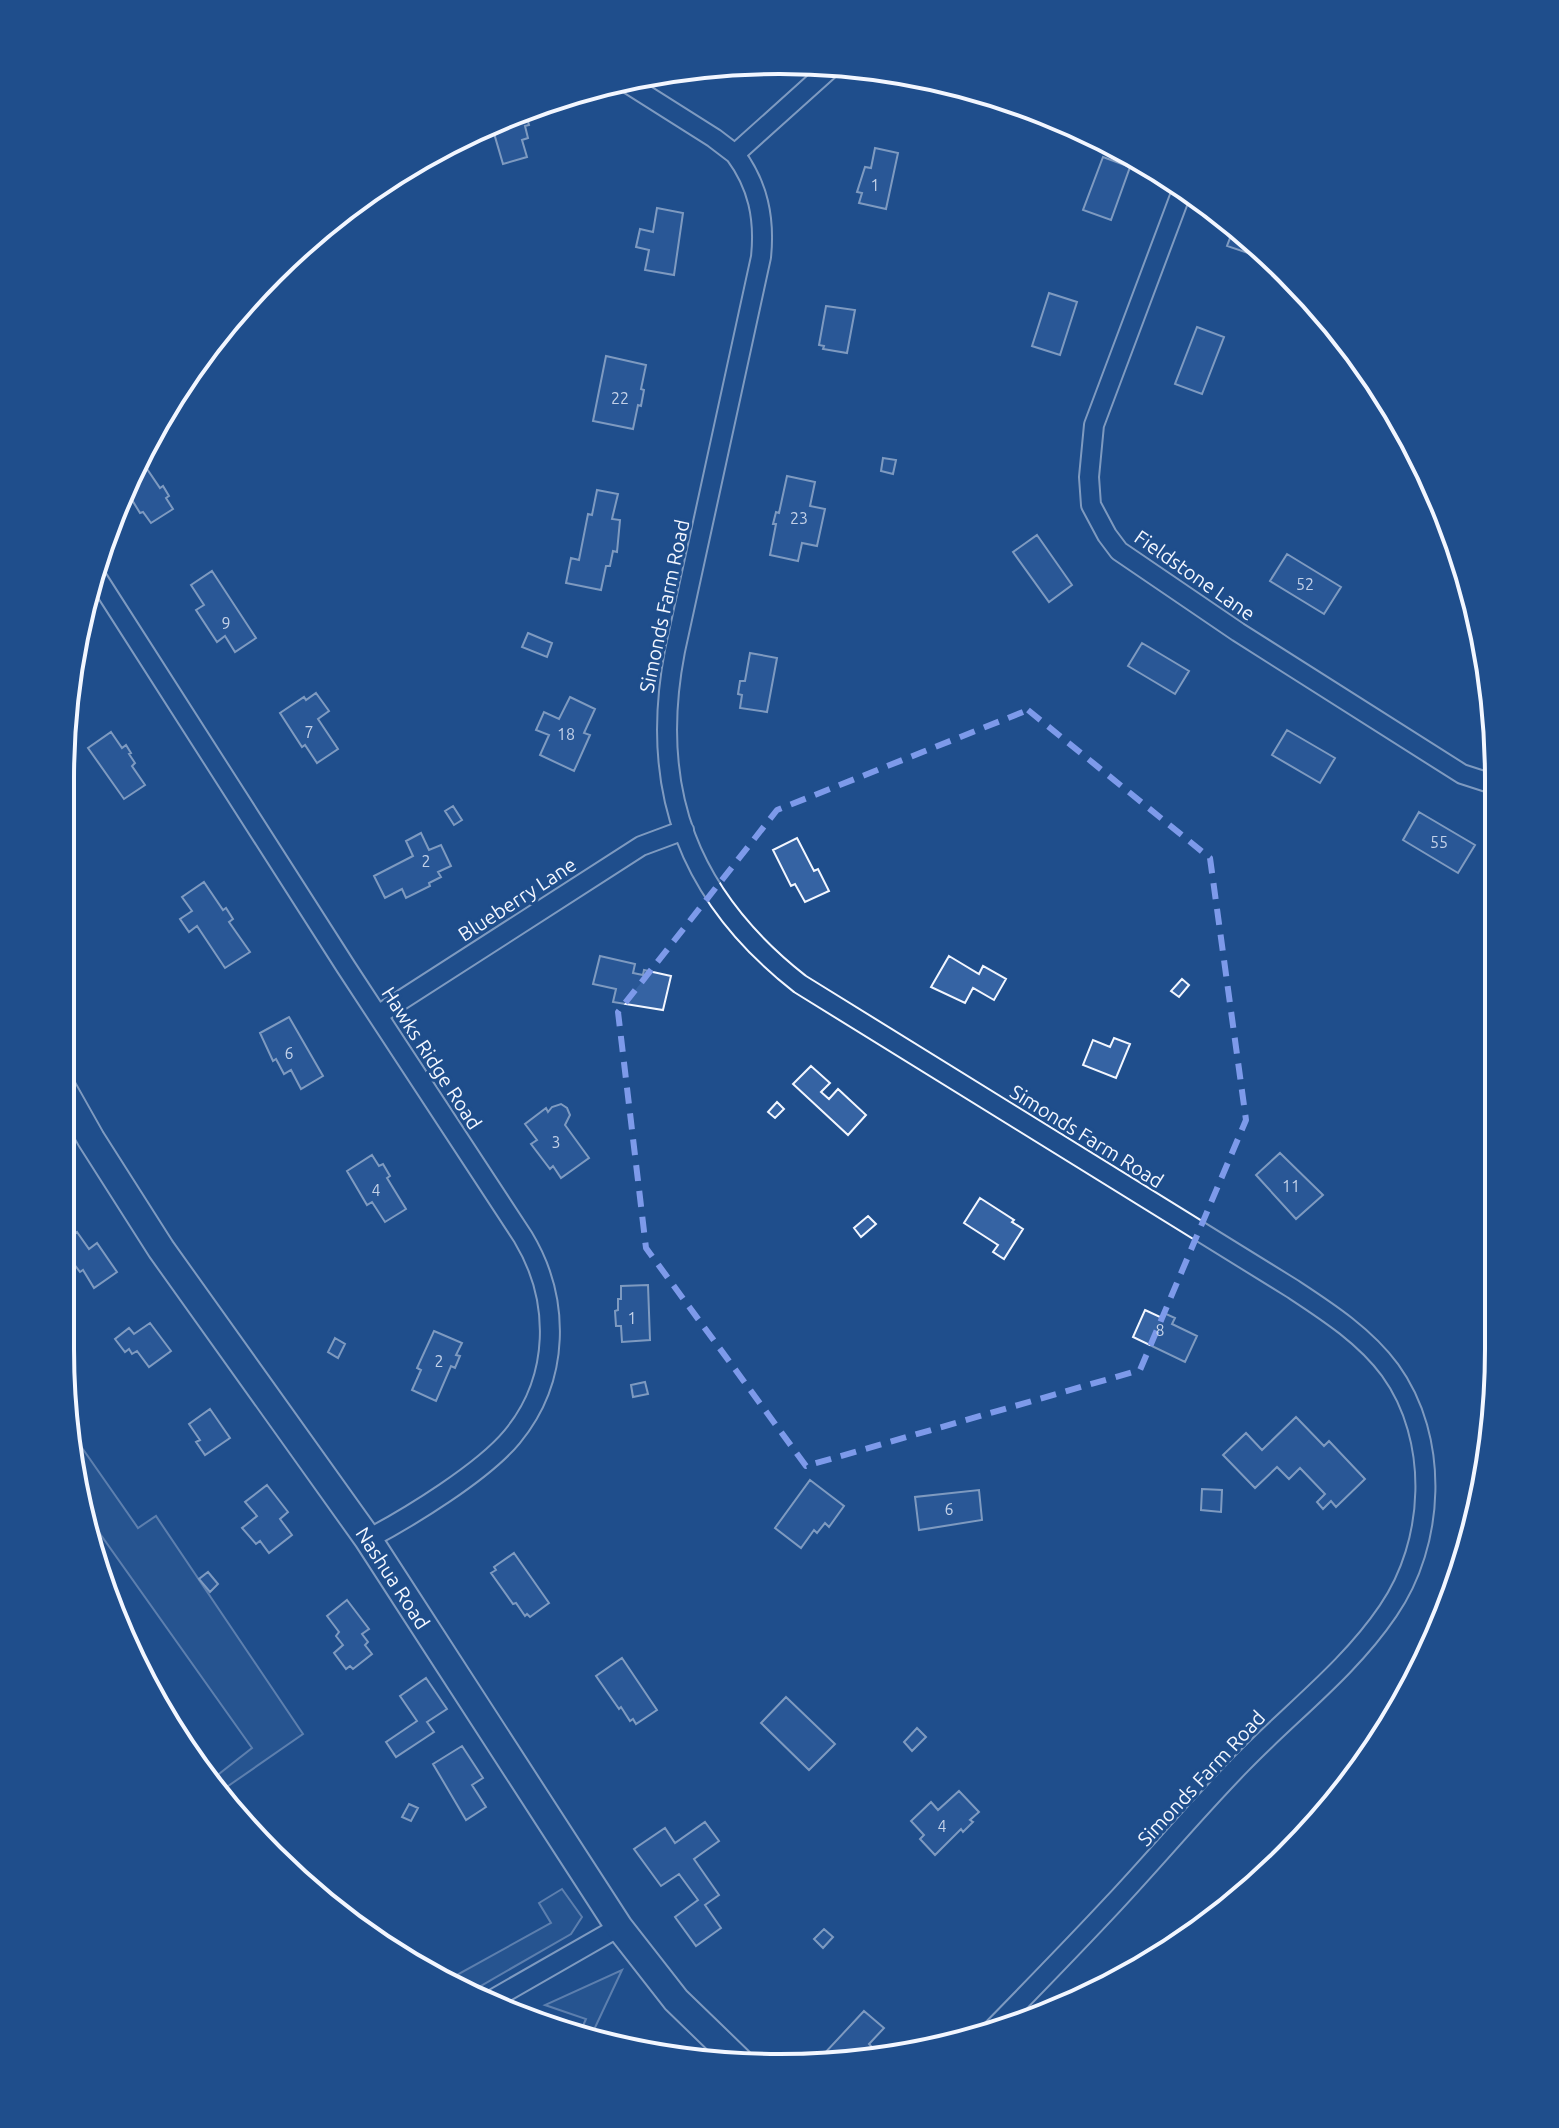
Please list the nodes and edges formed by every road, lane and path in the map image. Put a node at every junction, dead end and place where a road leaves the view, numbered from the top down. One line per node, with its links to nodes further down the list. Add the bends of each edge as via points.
1 (822, 76): 3 (street)
2 (637, 89): 3 (street)
3 (735, 154): 7 (street, Simonds Farm Road, via 760,206 763,240 667,693 668,763)
4 (1179, 199): 6 (street, Fieldstone Lane, via 1094,425 1091,505 1119,551 1150,573 1462,774)
5 (102, 585): 8 (street, Hawks Ridge Road)
6 (1485, 781)
7 (684, 830): 8 (street, Blueberry Lane, via 645,843); 13 (street, Simonds Farm Road, via 722,907 773,963 1335,1318 1390,1370 1420,1437 1424,1517 1415,1558 1388,1611 1349,1660 1241,1763)
8 (378, 1015): 10 (street, Hawks Ridge Road, via 532,1251 544,1282 551,1331 538,1395 512,1436 476,1470)
9 (74, 1109): 10 (main road, Nashua Road, via 161,1249)
10 (368, 1539): 11 (main road, Nashua Road)
11 (619, 1927): 12 (street); 14 (main road, Nashua Road, via 676,2000)
12 (500, 1995)
13 (1004, 2018)
14 (729, 2052)

